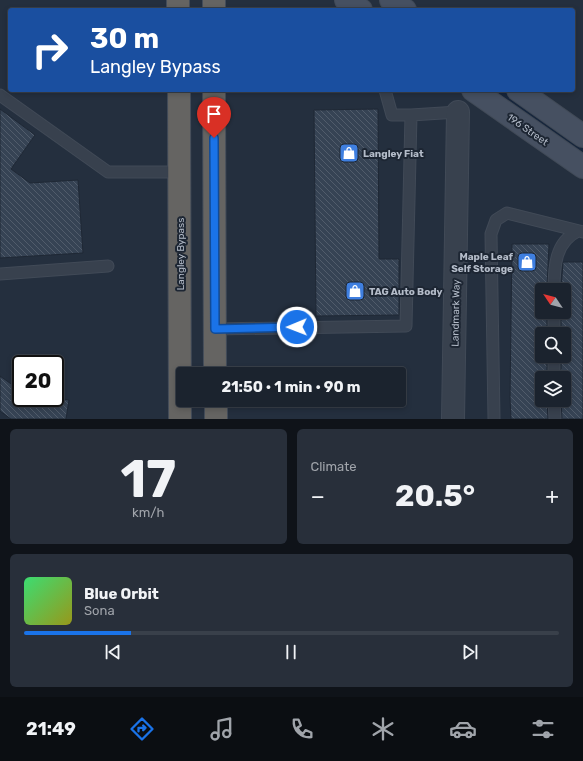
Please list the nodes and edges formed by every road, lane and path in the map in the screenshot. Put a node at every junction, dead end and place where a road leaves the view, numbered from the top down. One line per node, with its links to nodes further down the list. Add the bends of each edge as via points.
1 (346, 0): 3 (main road)
2 (391, 0): 4 (main road)
3 (357, 8)
4 (402, 8)
5 (179, 92): 15 (highway, Langley Bypass)
6 (214, 92): 20 (highway)
7 (386, 92): 12 (lane, via 392,115)
8 (476, 92): 14 (main road, 196 Street)
9 (521, 92): 13 (main road)
10 (0, 95): 15 (lane, via 108,172)
11 (458, 112): 12 (lane); 26 (street, Landmark Way)
12 (411, 115): 20 (lane, via 406,326)
13 (583, 136)
14 (583, 168)
15 (180, 172): 24 (highway, Langley Bypass)
16 (580, 232): 19 (lane, via 569,236 558,252); 27 (lane, via 506,213 496,220 491,234)
17 (108, 266): 18 (lane)
18 (0, 274)
19 (554, 283)
20 (215, 329): 21 (highway)
21 (215, 367)
22 (216, 407): 25 (highway)
23 (554, 407): 28 (lane)
24 (180, 419)
25 (216, 419)
26 (453, 419)
27 (494, 419)
28 (555, 419)

